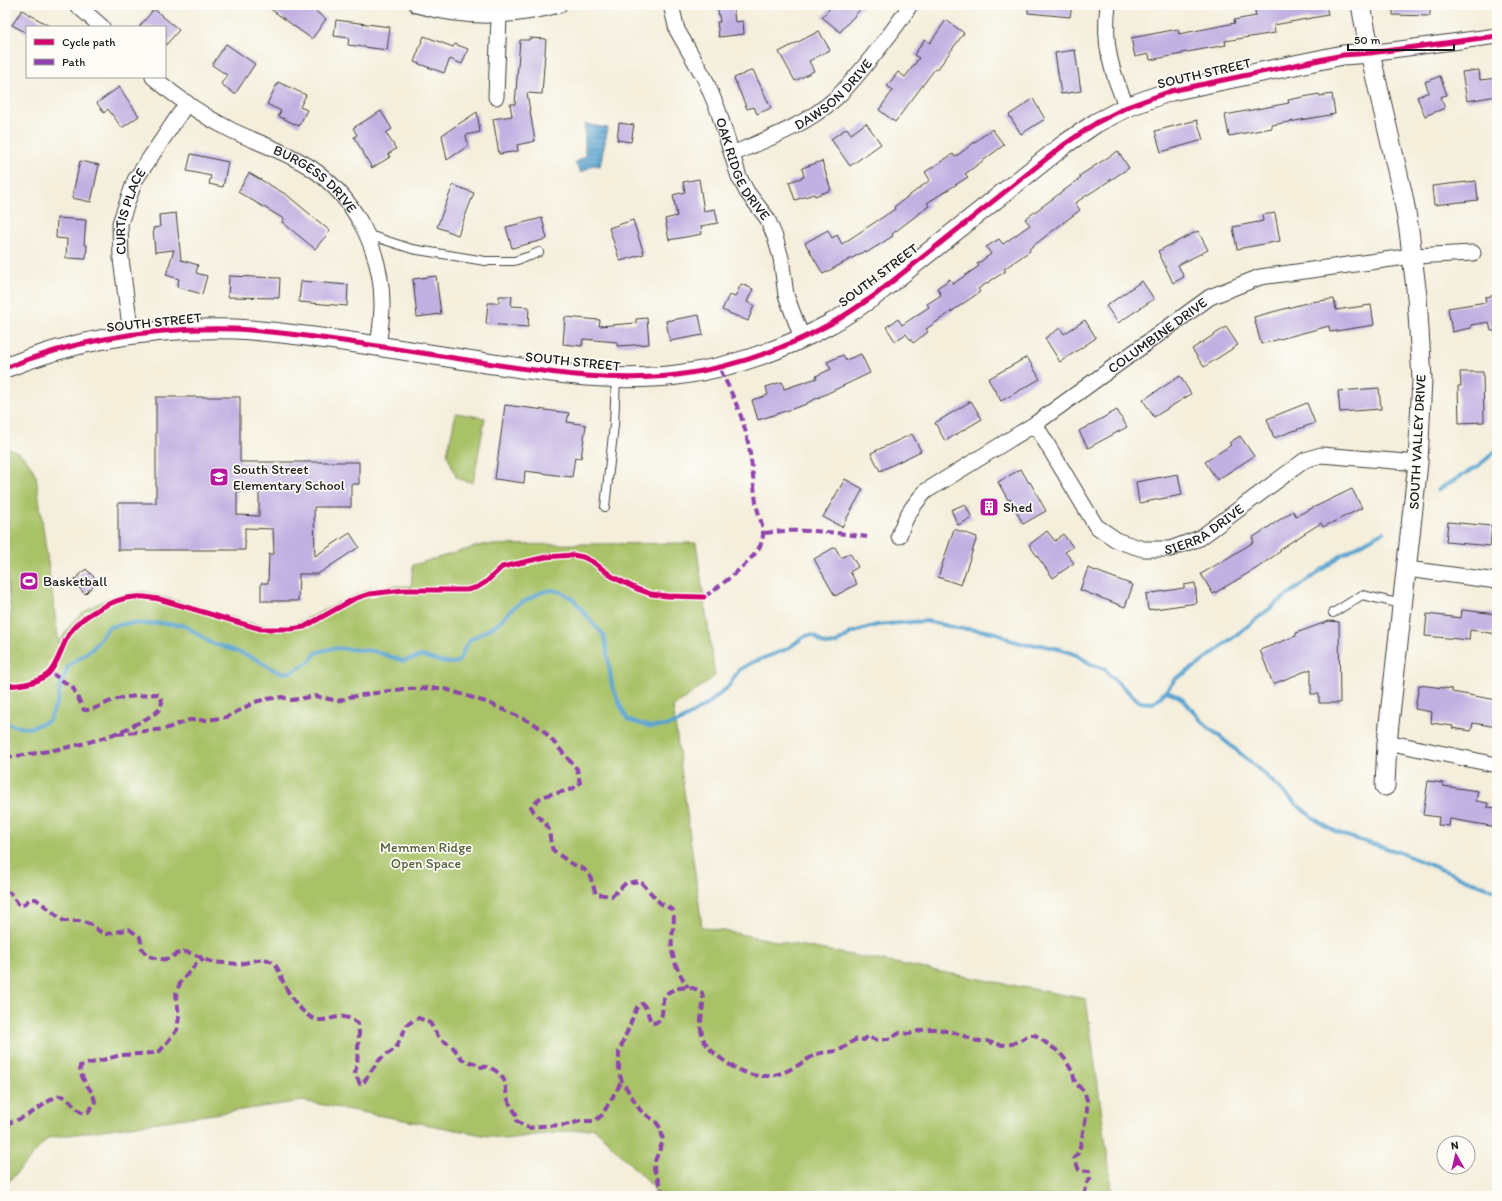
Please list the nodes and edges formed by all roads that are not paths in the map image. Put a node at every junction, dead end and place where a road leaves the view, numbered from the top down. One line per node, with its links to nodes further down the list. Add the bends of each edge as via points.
1 (77, 5): 9 (street)
2 (417, 5): 8 (street, via 464,15)
3 (559, 5): 8 (street)
4 (671, 5): 16 (street, OAK RIDGE DRIVE, via 677,30 710,90)
5 (910, 5): 16 (street, DAWSON DRIVE, via 873,55 835,99 790,128)
6 (1108, 5): 15 (street, via 1105,25 1109,60)
7 (1361, 5): 11 (street, SOUTH VALLEY DRIVE)
8 (499, 16): 13 (street)
9 (101, 26)
10 (1497, 36): 11 (street)
11 (1370, 53): 15 (street, SOUTH STREET, via 1343,55 1189,87); 20 (street, SOUTH VALLEY DRIVE, via 1403,196)
12 (154, 78): 14 (street, BURGESS DRIVE)
13 (496, 97)
14 (187, 103): 17 (street, BURGESS DRIVE, via 228,129 294,158 318,172 349,205); 21 (street, CURTIS PLACE, via 135,180 120,223 121,259)
15 (1126, 107): 22 (street, SOUTH STREET, via 1065,144 875,295 829,325)
16 (732, 154): 22 (street, OAK RIDGE DRIVE, via 743,185 766,218 775,238 788,300)
17 (366, 234): 18 (lane, via 412,249 485,261 514,261); 23 (street, BURGESS DRIVE, via 374,253 380,285 382,310)
18 (539, 252)
19 (1473, 253): 20 (street, COLUMBINE DRIVE)
20 (1413, 256): 26 (street, COLUMBINE DRIVE, via 1260,277 1210,297); 27 (street, SOUTH VALLEY DRIVE, via 1422,379)
21 (131, 334): 23 (street, SOUTH STREET, via 184,329 236,329); 24 (street, SOUTH STREET, via 81,344)
22 (802, 338): 25 (street, SOUTH STREET, via 753,358 719,367 677,375)
23 (378, 347): 25 (street, SOUTH STREET, via 560,374)
24 (5, 368)
25 (616, 378): 28 (lane)
26 (1035, 424): 27 (street, SIERRA DRIVE, via 1096,526 1118,542 1143,549 1170,549 1200,538 1305,460 1321,455); 29 (street, COLUMBINE DRIVE, via 926,491 912,507)
27 (1418, 463): 30 (street, SOUTH VALLEY DRIVE)
28 (605, 507)
29 (899, 536)
30 (1407, 569): 31 (street); 32 (street, SOUTH VALLEY DRIVE)
31 (1497, 581)
32 (1403, 605): 33 (lane, via 1362,595); 34 (street, SOUTH VALLEY DRIVE)
33 (1333, 613)
34 (1387, 742): 35 (street); 36 (street, SOUTH VALLEY DRIVE)
35 (1497, 765)
36 (1384, 786)

